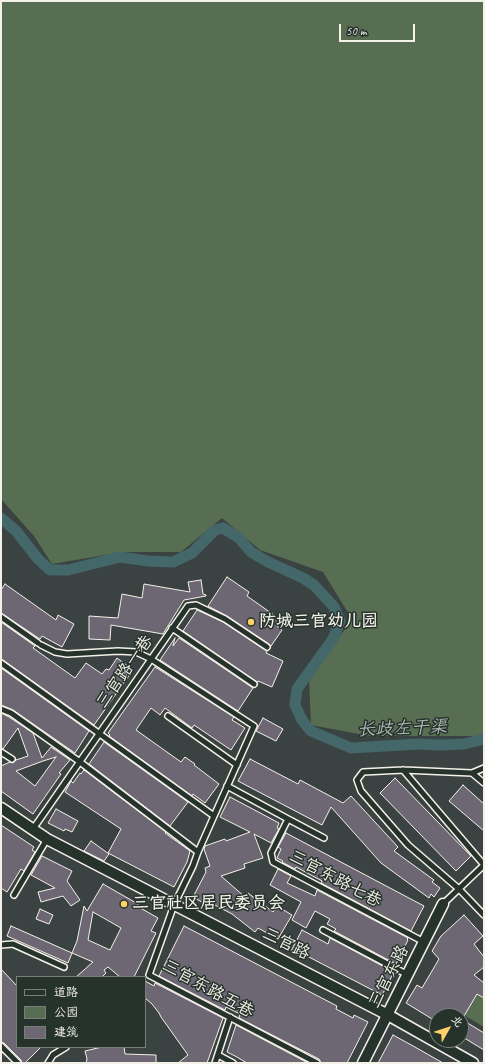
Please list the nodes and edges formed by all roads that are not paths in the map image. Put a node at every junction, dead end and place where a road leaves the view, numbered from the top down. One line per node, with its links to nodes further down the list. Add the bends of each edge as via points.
1 (1, 618): 4 (lane, via 55,652 67,654 118,650 136,652)
2 (172, 628): 3 (lane, 三官路一巷, via 188,606 196,605 225,619); 4 (lane, 三官路一巷); 6 (lane)
3 (267, 648)
4 (151, 659): 9 (lane, 三官路一巷); 13 (lane, via 254,726)
5 (1, 663): 9 (lane)
6 (254, 684)
7 (1, 709): 12 (lane, via 11,713)
8 (168, 716): 13 (lane)
9 (99, 733): 12 (lane, 三官路一巷); 20 (lane)
10 (1, 752): 11 (lane)
11 (12, 759)
12 (80, 762): 22 (lane, 三官路一巷); 25 (lane)
13 (237, 765): 18 (lane)
14 (484, 768): 16 (lane)
15 (403, 770): 16 (lane); 26 (lane); 27 (lane, via 363,772 357,780 361,791 408,845)
16 (472, 773): 17 (lane)
17 (484, 783)
18 (227, 786): 20 (lane); 21 (lane)
19 (1, 808): 22 (street, 三官路)
20 (214, 816): 25 (lane)
21 (288, 819): 23 (lane); 33 (lane, 三官东路七巷, via 271,853 273,862)
22 (32, 830): 24 (street, 三官路)
23 (324, 838)
24 (47, 839): 28 (lane); 30 (street, 三官路)
25 (198, 852): 30 (lane)
26 (484, 865): 27 (lane)
27 (459, 889): 29 (lane); 31 (lane)
28 (14, 895)
29 (443, 904): 33 (street, 三官东路)
30 (174, 905): 37 (street, 三官路); 38 (lane, 三官东路五巷, via 150,975)
31 (484, 915)
32 (323, 930): 36 (lane)
33 (424, 942): 36 (street, 三官东路)
34 (1, 946): 35 (lane, via 13,944)
35 (64, 967)
36 (408, 975): 37 (street, 三官东路)
37 (388, 1015): 47 (street, 三官东路); 48 (street, 三官路)
38 (230, 1017): 41 (lane); 46 (lane, 三官东路五巷)
39 (1, 1046): 42 (lane)
40 (64, 1048): 43 (lane, via 53,1055)
41 (218, 1055): 44 (lane); 45 (lane)
42 (18, 1063)
43 (48, 1063)
44 (215, 1063)
45 (233, 1063)
46 (317, 1063)
47 (363, 1063)
48 (473, 1063)

